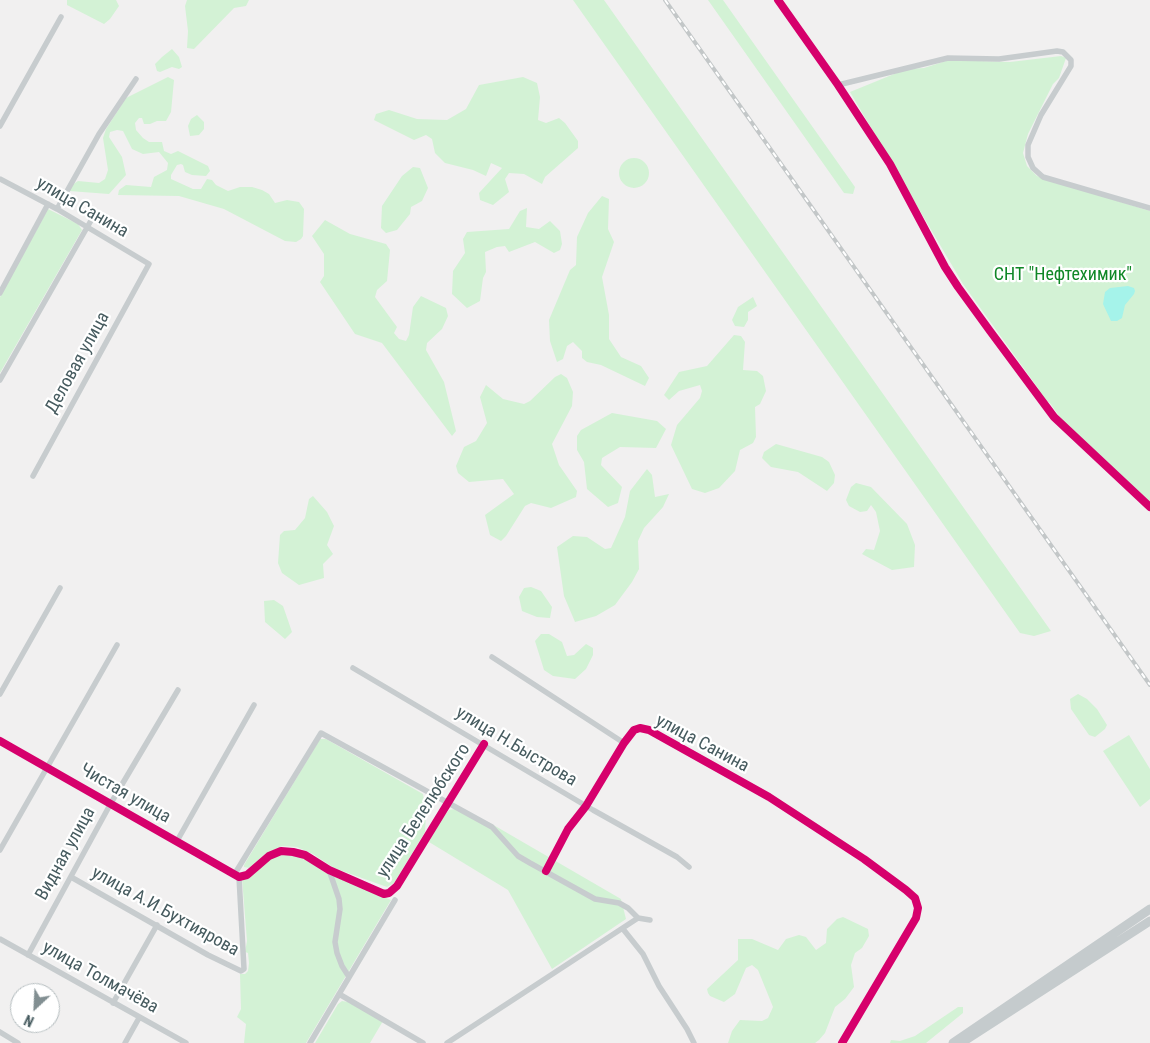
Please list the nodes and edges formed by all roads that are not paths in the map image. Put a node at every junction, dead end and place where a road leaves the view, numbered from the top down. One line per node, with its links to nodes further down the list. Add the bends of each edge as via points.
1 (778, 0): 4 (street)
2 (60, 17): 5 (street)
3 (136, 79): 9 (street, via 99,134)
4 (838, 86): 8 (street, via 948,58 999,59 1063,52 1071,60 1071,66 1041,114 1028,145 1028,157 1033,168 1043,177); 16 (street, via 890,164 958,287 1032,388 1066,429)
5 (0, 126)
6 (0, 179): 7 (street, улица Санина)
7 (48, 204): 9 (street, улица Санина); 13 (street)
8 (1150, 208)
9 (57, 209): 11 (street, улица Санина)
10 (93, 217): 11 (street)
11 (86, 227): 12 (street, улица Санина); 14 (street)
12 (149, 264): 15 (street, Деловая улица)
13 (0, 293)
14 (0, 380)
15 (33, 476)
16 (1150, 507)
17 (60, 588): 22 (street)
18 (117, 644): 27 (street)
19 (492, 657): 25 (street)
20 (353, 668): 26 (street, улица Н.Быстрова)
21 (178, 690): 28 (street, Видная улица)
22 (0, 694)
23 (254, 705): 31 (street)
24 (0, 741): 27 (street, Чистая улица)
25 (624, 743): 30 (street); 59 (street, улица Санина, via 634,730 644,728 768,797 915,898 916,918)
26 (484, 744): 29 (street, улица Белелюбского); 30 (street, улица Н.Быстрова)
27 (47, 768): 28 (street, Чистая улица); 32 (street)
28 (111, 803): 31 (street, Чистая улица); 36 (street, Видная улица)
29 (448, 804): 34 (street, улица Белелюбского, via 397,886 389,893 378,892); 35 (street, via 492,827 518,856); 37 (street, via 321,733)
30 (586, 806): 33 (street, улица Н.Быстрова); 35 (street, via 568,828)
31 (177, 841): 37 (street, Чистая улица)
32 (0, 850)
33 (689, 867)
34 (329, 870): 37 (street, via 305,855 280,851 247,874); 47 (street, via 340,909 335,942 337,954)
35 (546, 870): 40 (street, via 595,899 619,903)
36 (71, 876): 43 (street, улица А.И.Бухтиярова); 46 (street, Видная улица)
37 (237, 876): 43 (street, улица А.И.Бухтиярова, via 244,969 236,970)
38 (395, 900): 47 (street, улица Белелюбского)
39 (1150, 909): 60 (main road)
40 (638, 918): 41 (street); 44 (street)
41 (650, 920)
42 (1150, 921): 61 (main road)
43 (157, 925): 49 (street)
44 (622, 928): 57 (street); 58 (street, via 643,954 658,986)
45 (0, 939): 46 (street, улица Толмачёва)
46 (28, 955): 49 (street, улица Толмачёва)
47 (349, 977): 48 (street, улица Белелюбского)
48 (340, 994): 55 (street, улица Белелюбского); 56 (street)
49 (112, 1003): 50 (street, улица Толмачёва)
50 (139, 1018): 53 (street); 54 (street, улица Толмачёва)
51 (0, 1032): 52 (street)
52 (18, 1043)
53 (125, 1043)
54 (186, 1043)
55 (310, 1043)
56 (424, 1043)
57 (447, 1043)
58 (694, 1043)
59 (842, 1043)
60 (953, 1043)
61 (961, 1043)

